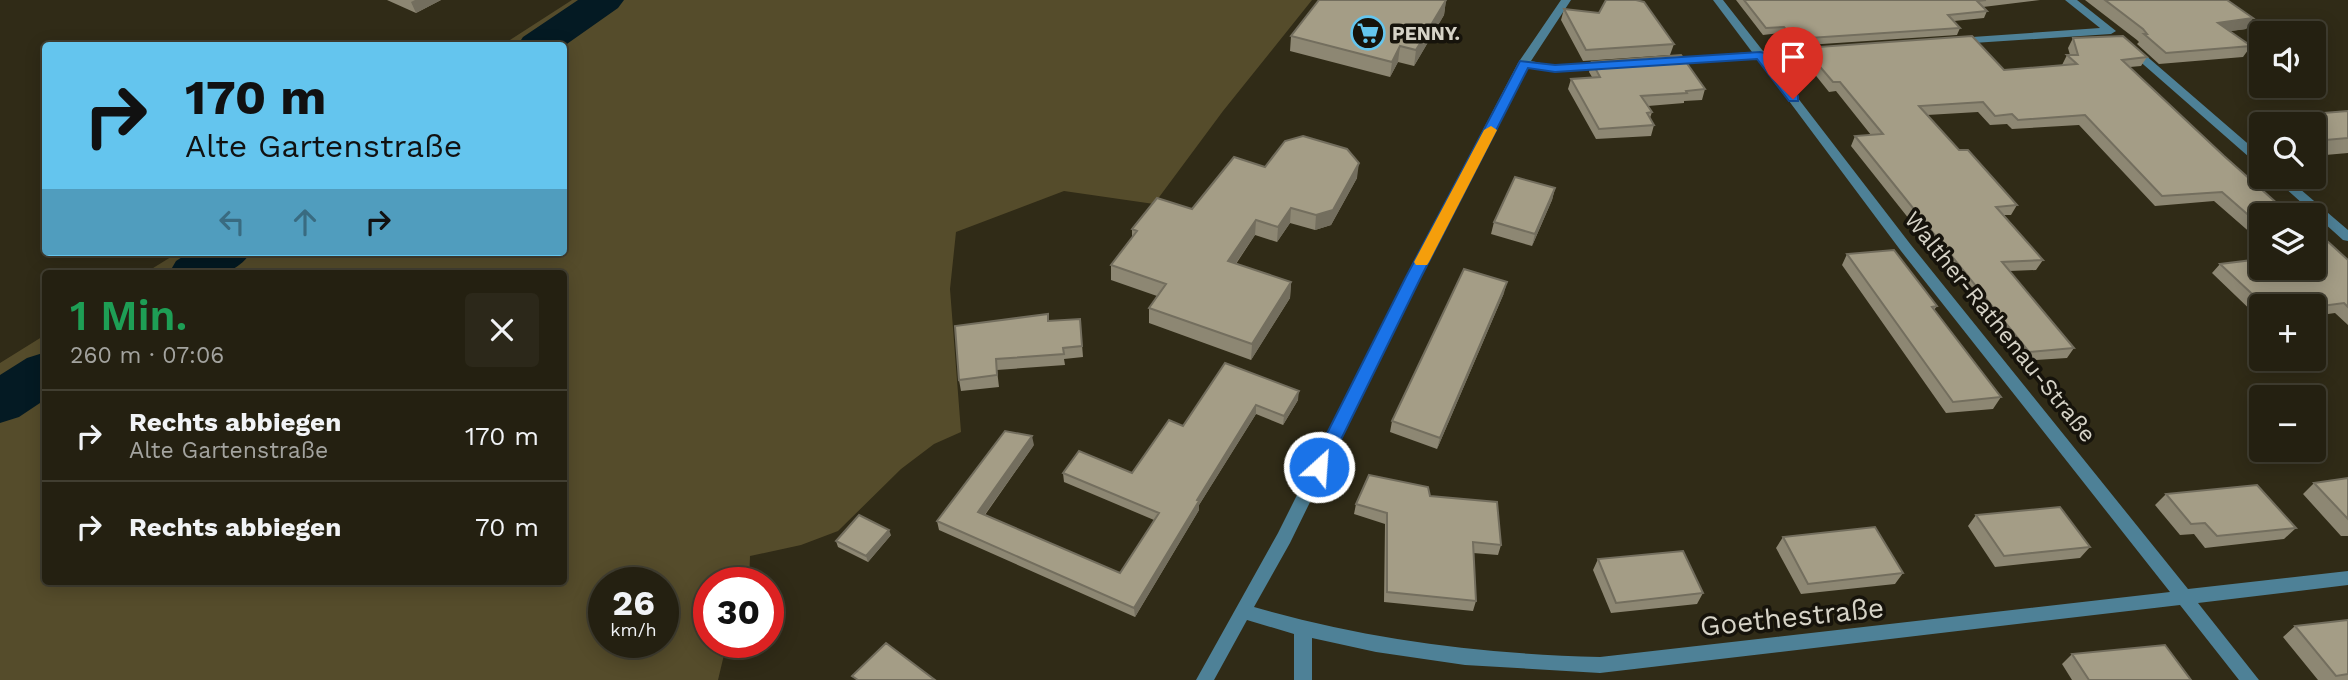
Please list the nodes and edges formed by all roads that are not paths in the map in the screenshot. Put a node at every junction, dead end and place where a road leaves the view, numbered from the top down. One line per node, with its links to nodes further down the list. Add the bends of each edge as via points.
1 (1566, 0): 9 (street)
2 (1718, 0): 7 (street, Walther-Rathenau-Straße)
3 (2070, 0): 4 (street)
4 (2110, 30): 5 (street); 11 (street)
5 (1941, 42)
6 (1826, 51): 7 (street)
7 (1760, 55): 8 (street); 15 (street, Walther-Rathenau-Straße, via 1906,248)
8 (1651, 62)
9 (1524, 63): 10 (street, via 1555,69); 16 (street)
10 (1623, 64)
11 (2249, 151)
12 (2293, 189): 13 (street)
13 (2348, 237)
14 (2348, 578): 15 (street, Goethestraße)
15 (2187, 598): 17 (street, Goethestraße, via 1600,665 1526,665); 20 (street, Walther-Rathenau-Straße)
16 (1245, 612): 17 (street, Goethestraße); 18 (street)
17 (1303, 631): 19 (street)
18 (1205, 680)
19 (1303, 680)
20 (2250, 680)

